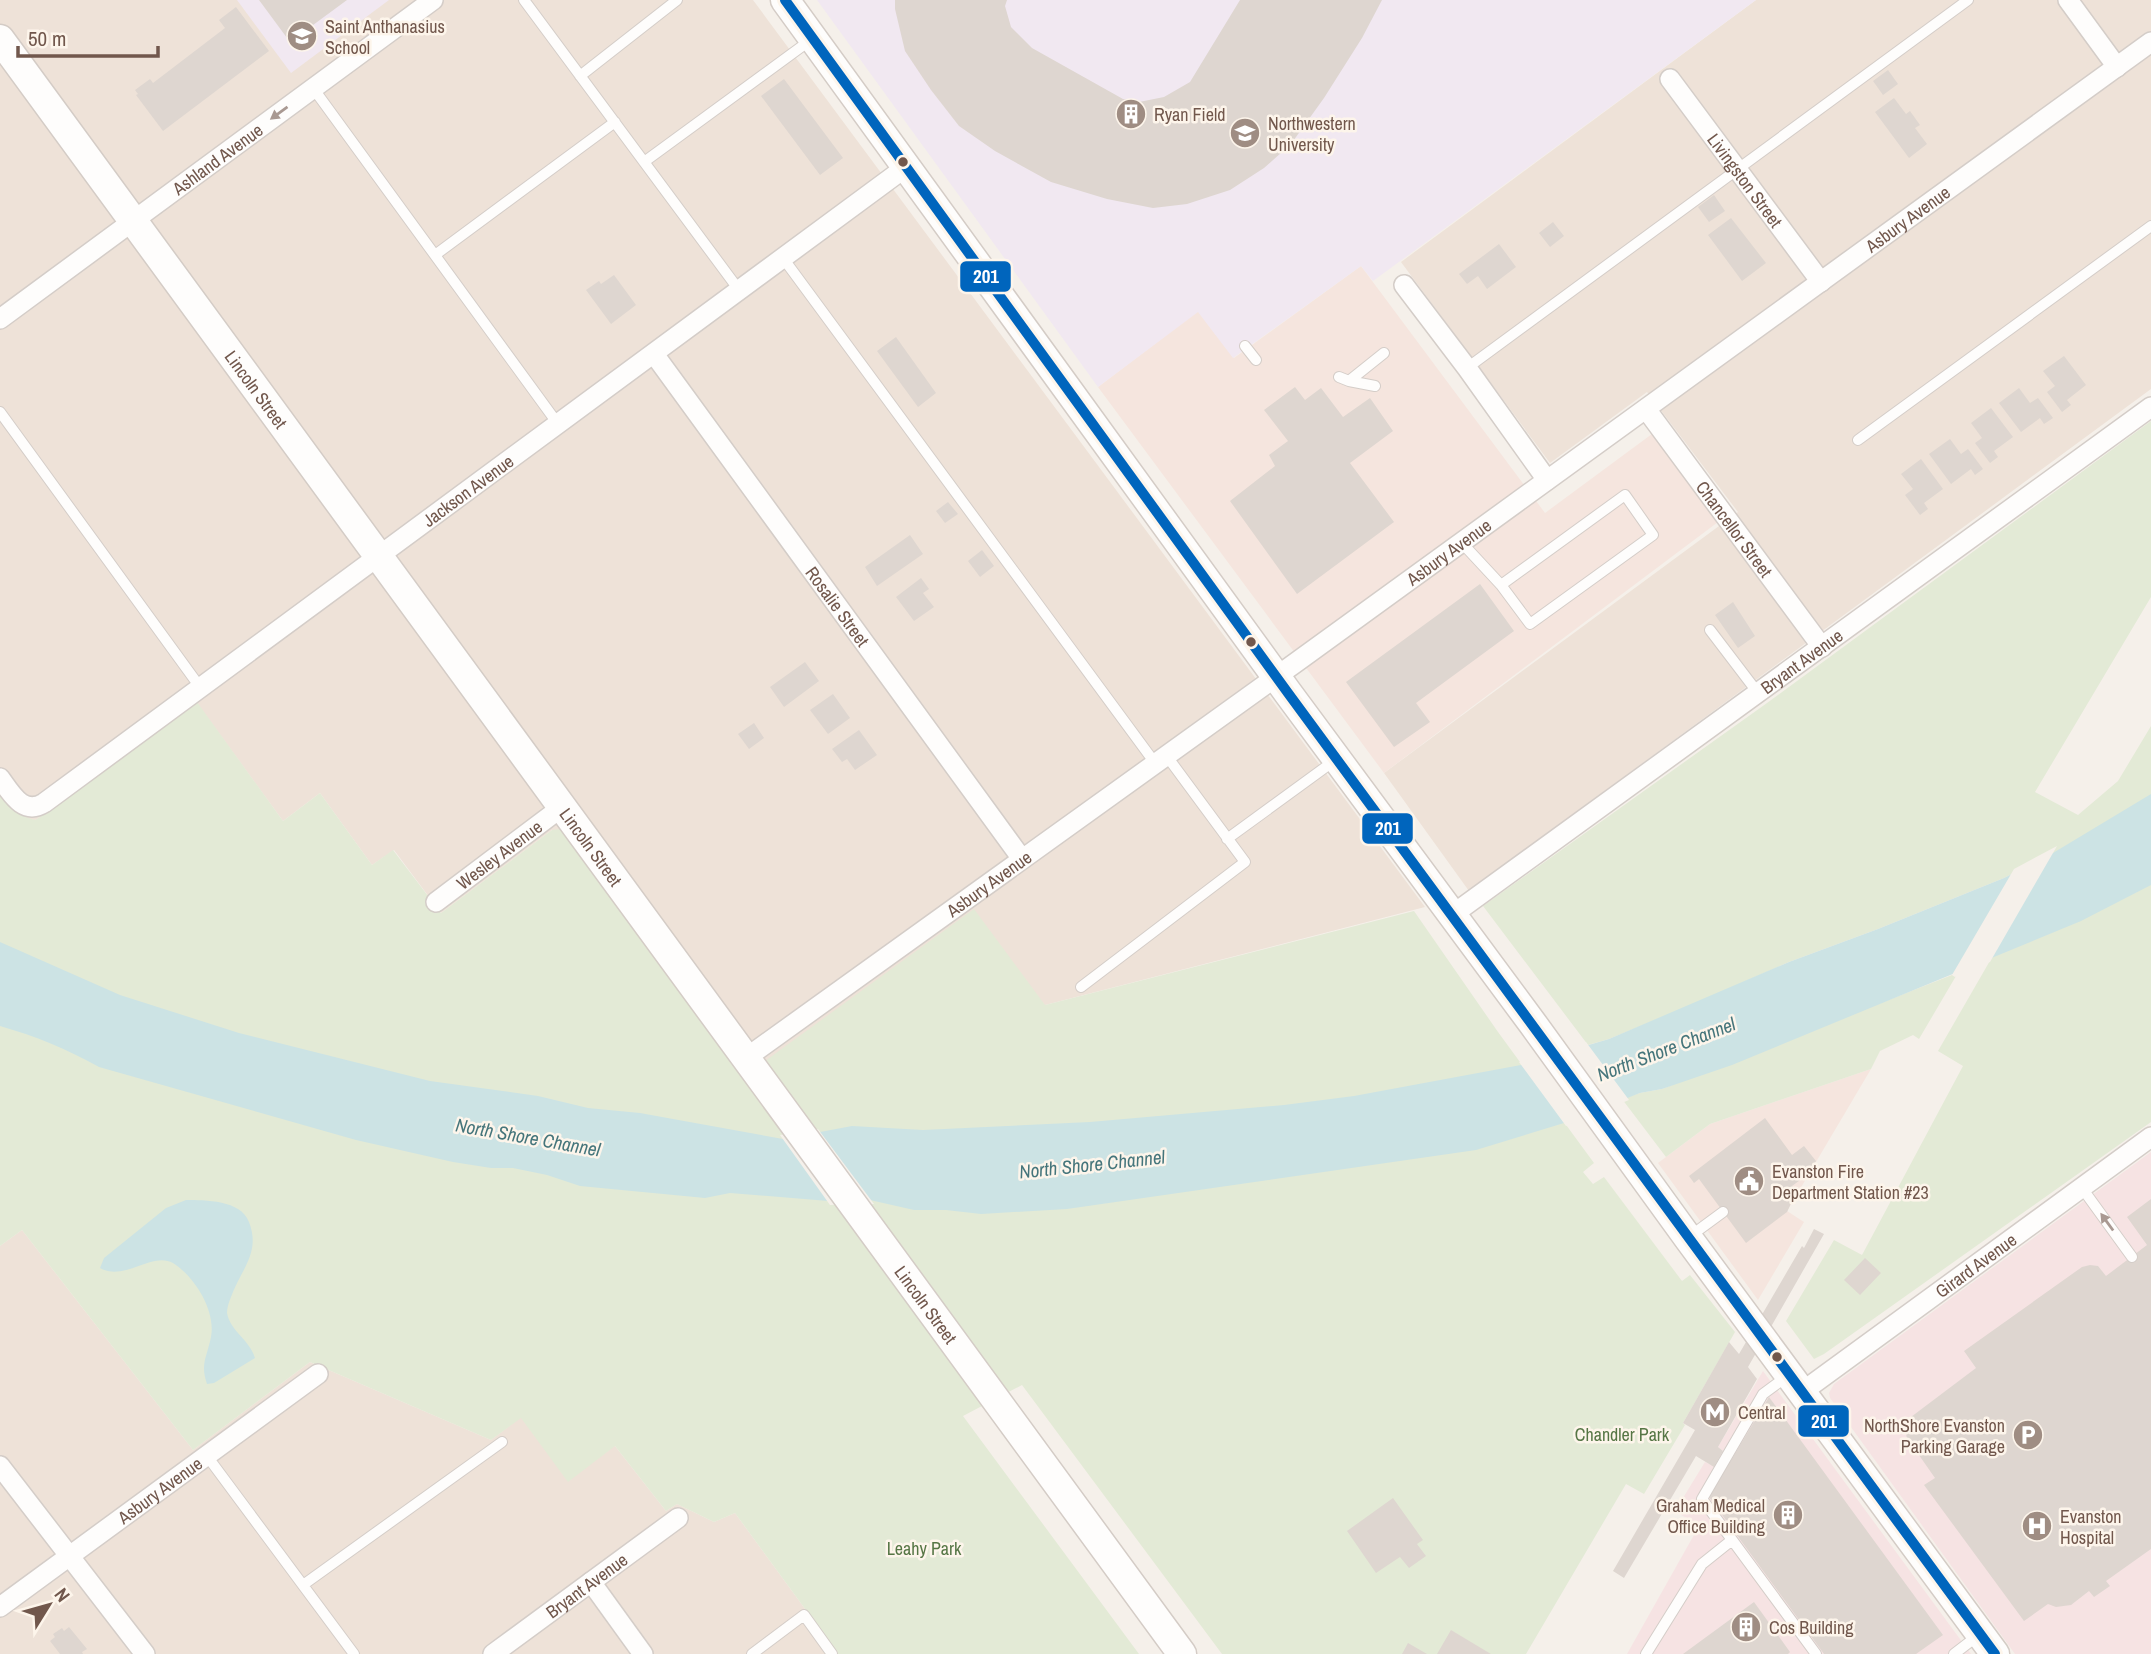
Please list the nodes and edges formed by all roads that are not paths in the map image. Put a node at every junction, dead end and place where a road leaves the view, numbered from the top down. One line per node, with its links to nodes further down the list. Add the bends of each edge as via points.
1 (433, 0): 13 (street, Ashland Avenue)
2 (524, 0): 11 (lane)
3 (677, 0): 11 (lane)
4 (785, 0): 7 (main road)
5 (1968, 0): 17 (lane)
6 (2068, 0): 10 (street)
7 (813, 38): 15 (lane); 16 (main road)
8 (0, 39): 18 (main road, Lincoln Street)
9 (2151, 42): 10 (street, Asbury Avenue)
10 (2117, 67): 22 (street, Asbury Avenue)
11 (580, 76): 14 (lane)
12 (1670, 79): 17 (street, Livingston Street)
13 (313, 88): 18 (street, Ashland Avenue, one-way to 18); 20 (lane)
14 (615, 122): 15 (lane); 20 (lane)
15 (644, 162): 24 (lane)
16 (906, 167): 21 (street, Jackson Avenue); 43 (main road)
17 (1737, 170): 22 (street, Livingston Street); 30 (lane)
18 (133, 221): 25 (street, Ashland Avenue); 39 (main road, Lincoln Street)
19 (2151, 226): 36 (lane)
20 (435, 255): 35 (lane)
21 (783, 258): 24 (street, Jackson Avenue); 46 (lane)
22 (1821, 282): 33 (street, Asbury Avenue)
23 (1404, 285): 30 (street)
24 (739, 290): 28 (street, Jackson Avenue)
25 (0, 319)
26 (1245, 346): 29 (lane)
27 (1384, 353): 31 (lane, via 1344,379)
28 (654, 354): 35 (street, Jackson Avenue); 51 (street, Rosalie Street)
29 (1256, 360)
30 (1467, 369): 37 (street)
31 (1375, 386)
32 (2151, 407): 42 (street, Bryant Avenue)
33 (1646, 409): 37 (street, Asbury Avenue); 42 (street, Chancellor Street)
34 (0, 412): 44 (lane)
35 (558, 424): 39 (street, Jackson Avenue)
36 (1858, 440)
37 (1547, 481): 38 (street, Asbury Avenue)
38 (1462, 542): 40 (lane); 43 (street, Asbury Avenue)
39 (378, 555): 44 (street, Jackson Avenue); 49 (main road, Lincoln Street)
40 (1501, 585): 40 (lane, via 1530,624 1653,535 1625,495)
41 (1710, 630): 45 (lane)
42 (1822, 647): 45 (street, Bryant Avenue)
43 (1276, 676): 46 (street, Asbury Avenue); 47 (main road)
44 (200, 687): 48 (street, Jackson Avenue, via 36,807 29,808 15,798)
45 (1758, 693): 53 (street, Bryant Avenue)
46 (1161, 759): 50 (lane); 51 (street, Asbury Avenue)
47 (1337, 759): 50 (lane); 53 (main road)
48 (0, 778)
49 (562, 807): 52 (street, Wesley Avenue); 55 (main road, Lincoln Street)
50 (1227, 839): 54 (lane, via 1245,862)
51 (1022, 859): 55 (street, Asbury Avenue)
52 (436, 902)
53 (1452, 915): 59 (main road)
54 (1081, 987)
55 (746, 1058): 79 (main road, Lincoln Street)
56 (2151, 1138): 57 (street, Girard Avenue)
57 (2082, 1188): 60 (lane, one-way to 57); 62 (street, Girard Avenue)
58 (1723, 1212): 59 (lane)
59 (1688, 1238): 62 (main road)
60 (2132, 1256)
61 (318, 1374): 64 (street, Asbury Avenue)
62 (1795, 1383): 67 (lane, via 1763,1394 1702,1499); 72 (main road)
63 (502, 1442): 70 (lane)
64 (207, 1455): 68 (street, Asbury Avenue); 70 (lane)
65 (0, 1466): 68 (street)
66 (678, 1518): 69 (street, Bryant Avenue)
67 (1732, 1540): 80 (lane, via 1702,1564); 81 (lane)
68 (70, 1555): 71 (street, Asbury Avenue); 73 (street)
69 (591, 1582): 75 (street, Bryant Avenue); 76 (street)
70 (303, 1586): 74 (lane)
71 (0, 1607)
72 (1987, 1644): 82 (lane)
73 (145, 1654)
74 (354, 1654)
75 (493, 1654)
76 (643, 1654)
77 (752, 1654): 78 (lane, via 804,1615)
78 (832, 1654)
79 (1182, 1654)
80 (1646, 1654)
81 (1816, 1654)
82 (1954, 1654)

